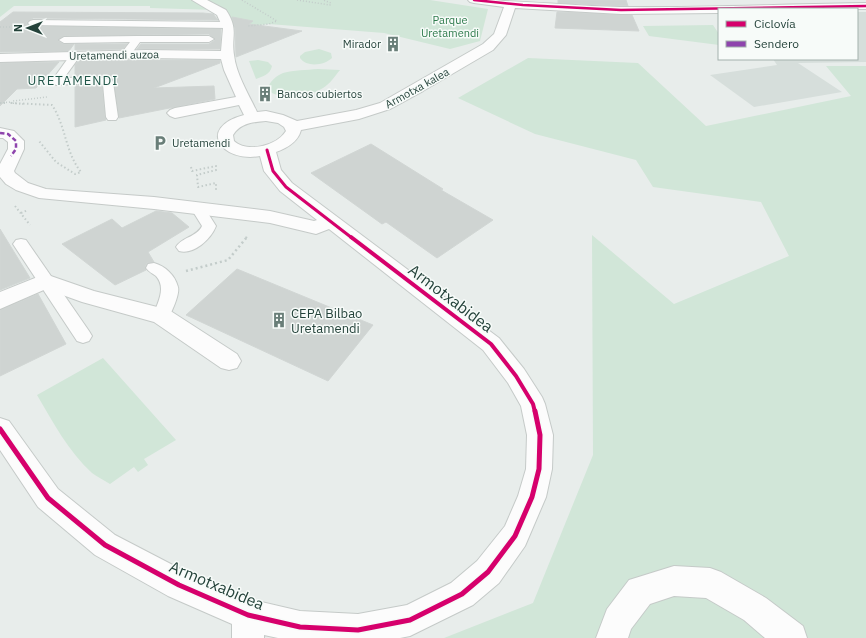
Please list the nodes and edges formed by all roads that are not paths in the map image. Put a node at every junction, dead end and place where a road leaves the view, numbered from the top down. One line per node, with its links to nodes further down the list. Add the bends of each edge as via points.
1 (198, 0): 8 (street, via 222,13)
2 (474, 0): 3 (street)
3 (510, 5): 6 (street, via 573,9); 20 (street, Armotxa kalea, via 500,35 488,47 385,106)
4 (866, 6): 5 (street)
5 (764, 8)
6 (718, 9)
7 (33, 23): 8 (lane)
8 (228, 26): 13 (street)
9 (137, 39): 10 (lane); 11 (lane); 12 (lane)
10 (209, 39)
11 (64, 40)
12 (125, 55): 13 (street, Uretamendi auzoa); 14 (street, Uretamendi auzoa)
13 (227, 55): 16 (street)
14 (75, 56): 15 (street, Uretamendi auzoa); 18 (lane, via 56,82 108,82)
15 (0, 58)
16 (244, 100): 17 (street); 19 (street)
17 (175, 113)
18 (112, 117)
19 (252, 117): 20 (street, via 276,116 290,122); 22 (street, via 228,129 225,141 237,150)
20 (293, 127): 22 (street, via 294,133 290,139)
21 (0, 133): 23 (street, via 8,134 16,141 16,149 5,171 8,178 32,190 45,194)
22 (267, 150): 24 (street, Armotxabidea, via 274,171 286,187)
23 (199, 210): 24 (street, via 270,217 316,228); 26 (lane, via 209,226 207,232 204,237)
24 (331, 221): 34 (street, Armotxabidea, via 491,344 516,376 533,404 540,434 539,469 532,496 515,536 488,572 462,594 410,620 358,630)
25 (21, 244): 28 (lane)
26 (184, 247)
27 (154, 268): 30 (lane, via 162,273 170,287)
28 (45, 281): 29 (street); 30 (street, via 90,297); 31 (lane)
29 (0, 301)
30 (161, 316): 32 (street)
31 (83, 336)
32 (229, 361)
33 (0, 430): 34 (street, Armotxabidea, via 48,498 105,544)
34 (248, 626)
35 (612, 638): 36 (street, via 618,620 640,591 674,581 710,583 755,609)
36 (791, 638)

